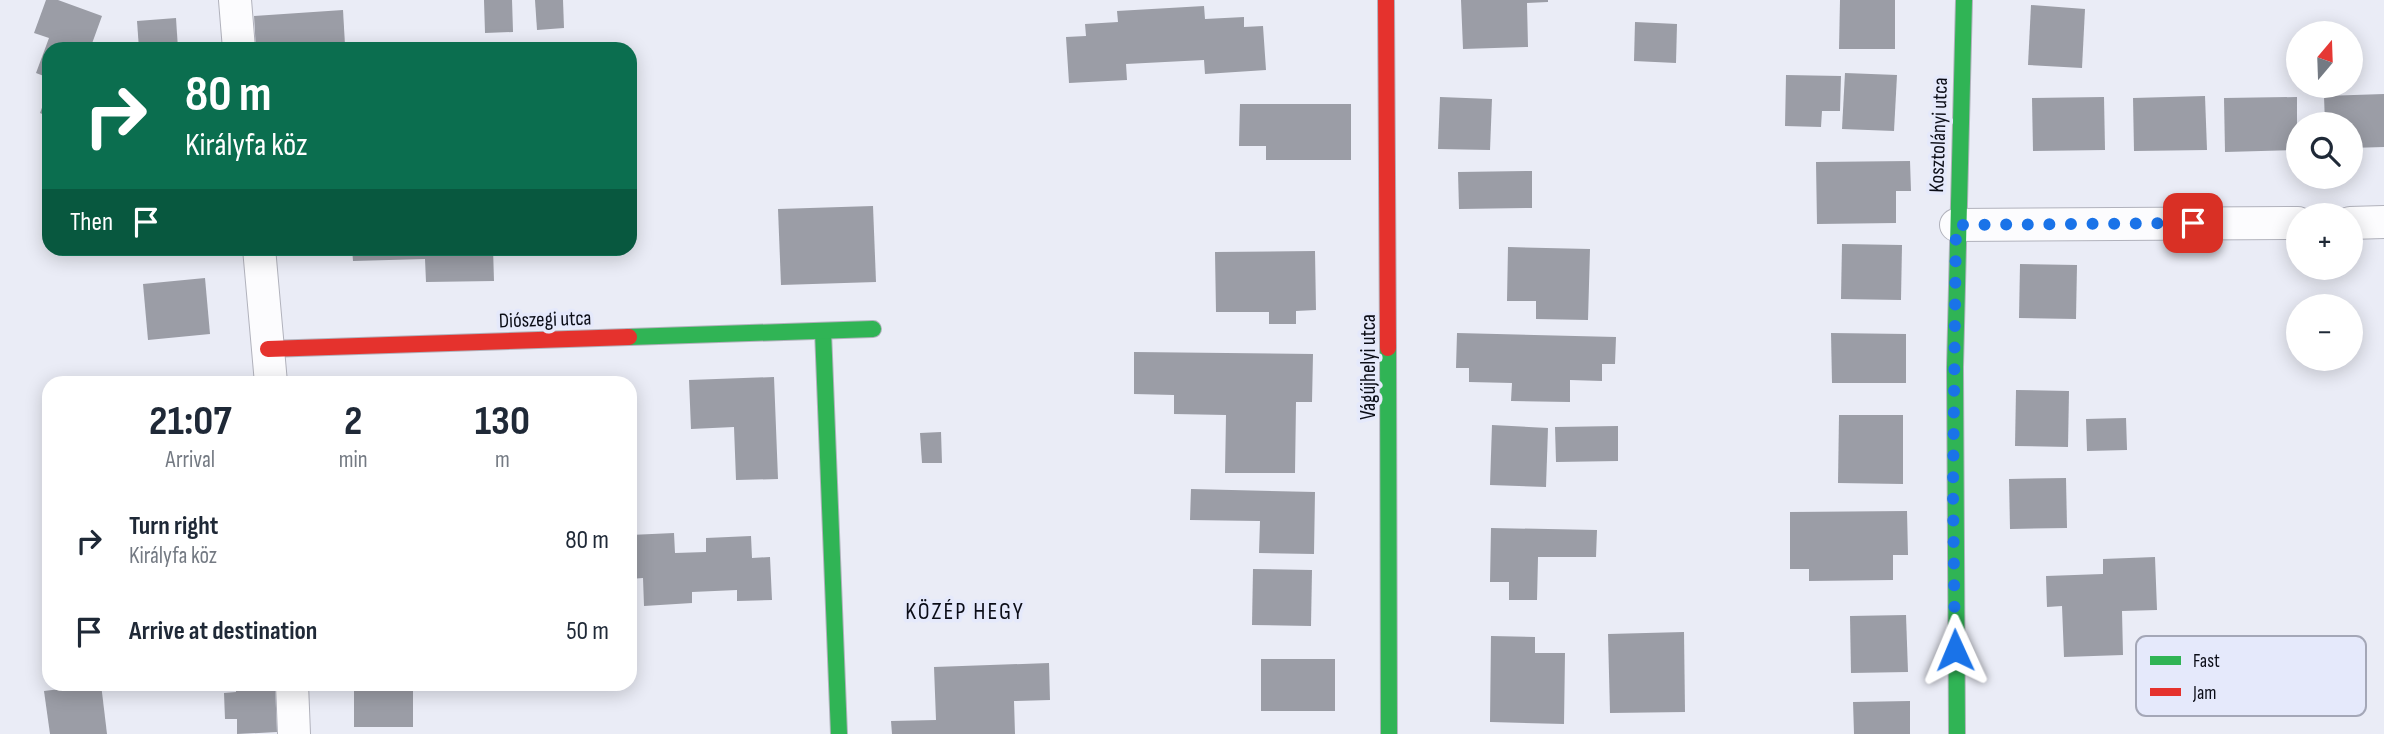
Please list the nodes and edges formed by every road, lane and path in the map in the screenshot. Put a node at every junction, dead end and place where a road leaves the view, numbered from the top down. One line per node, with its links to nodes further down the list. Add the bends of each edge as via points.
1 (235, 0): 4 (street)
2 (1386, 0): 17 (street, Vágújhelyi utca)
3 (1964, 0): 8 (street, Kosztolányi utca)
4 (238, 42)
5 (2363, 222): 6 (street)
6 (2384, 222)
7 (2286, 223): 8 (street)
8 (1956, 225): 18 (street, Kosztolányi utca, via 1953,491)
9 (260, 256): 12 (street)
10 (873, 329): 11 (street, Diószegi utca)
11 (823, 331): 12 (street, Diószegi utca); 16 (street)
12 (268, 349): 13 (street)
13 (270, 376)
14 (292, 691): 15 (street)
15 (294, 734)
16 (839, 734)
17 (1389, 734)
18 (1957, 734)

